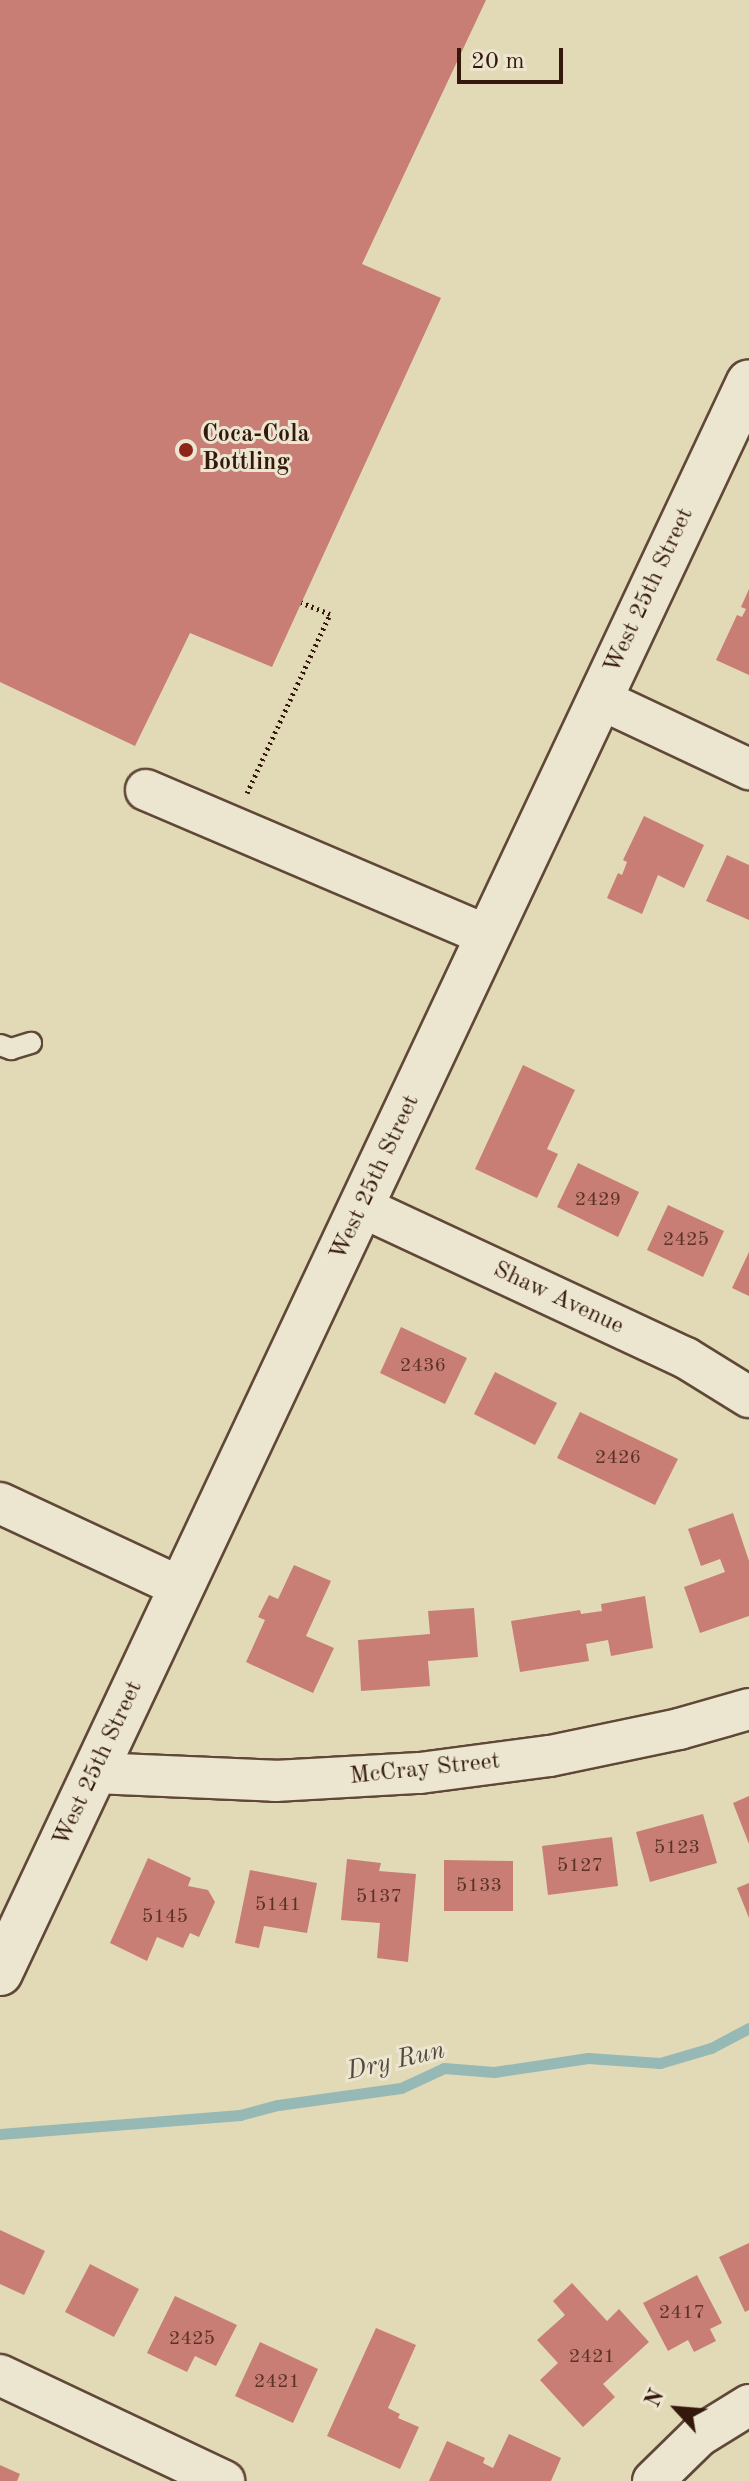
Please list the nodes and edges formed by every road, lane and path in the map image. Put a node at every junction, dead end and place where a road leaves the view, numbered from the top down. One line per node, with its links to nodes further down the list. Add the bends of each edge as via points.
1 (749, 382): 3 (main road, West 25th Street)
2 (301, 602): 6 (path, via 330,614)
3 (600, 699): 4 (street); 7 (main road, West 25th Street)
4 (749, 769)
5 (146, 790): 6 (street)
6 (231, 826): 7 (street)
7 (489, 936): 10 (main road, West 25th Street)
8 (31, 1043): 9 (lane, via 11,1049)
9 (0, 1045)
10 (362, 1207): 11 (street, Shaw Avenue, via 686,1358); 13 (main road, West 25th Street)
11 (749, 1397)
12 (0, 1503): 13 (street)
13 (182, 1588): 15 (main road, West 25th Street)
14 (749, 1709): 15 (street, McCray Street, via 550,1756 420,1773 275,1781)
15 (95, 1773): 16 (main road, West 25th Street)
16 (0, 1973)
17 (0, 2375): 19 (street)
18 (749, 2405): 20 (street, via 699,2436)
19 (224, 2481)
20 (653, 2481)

